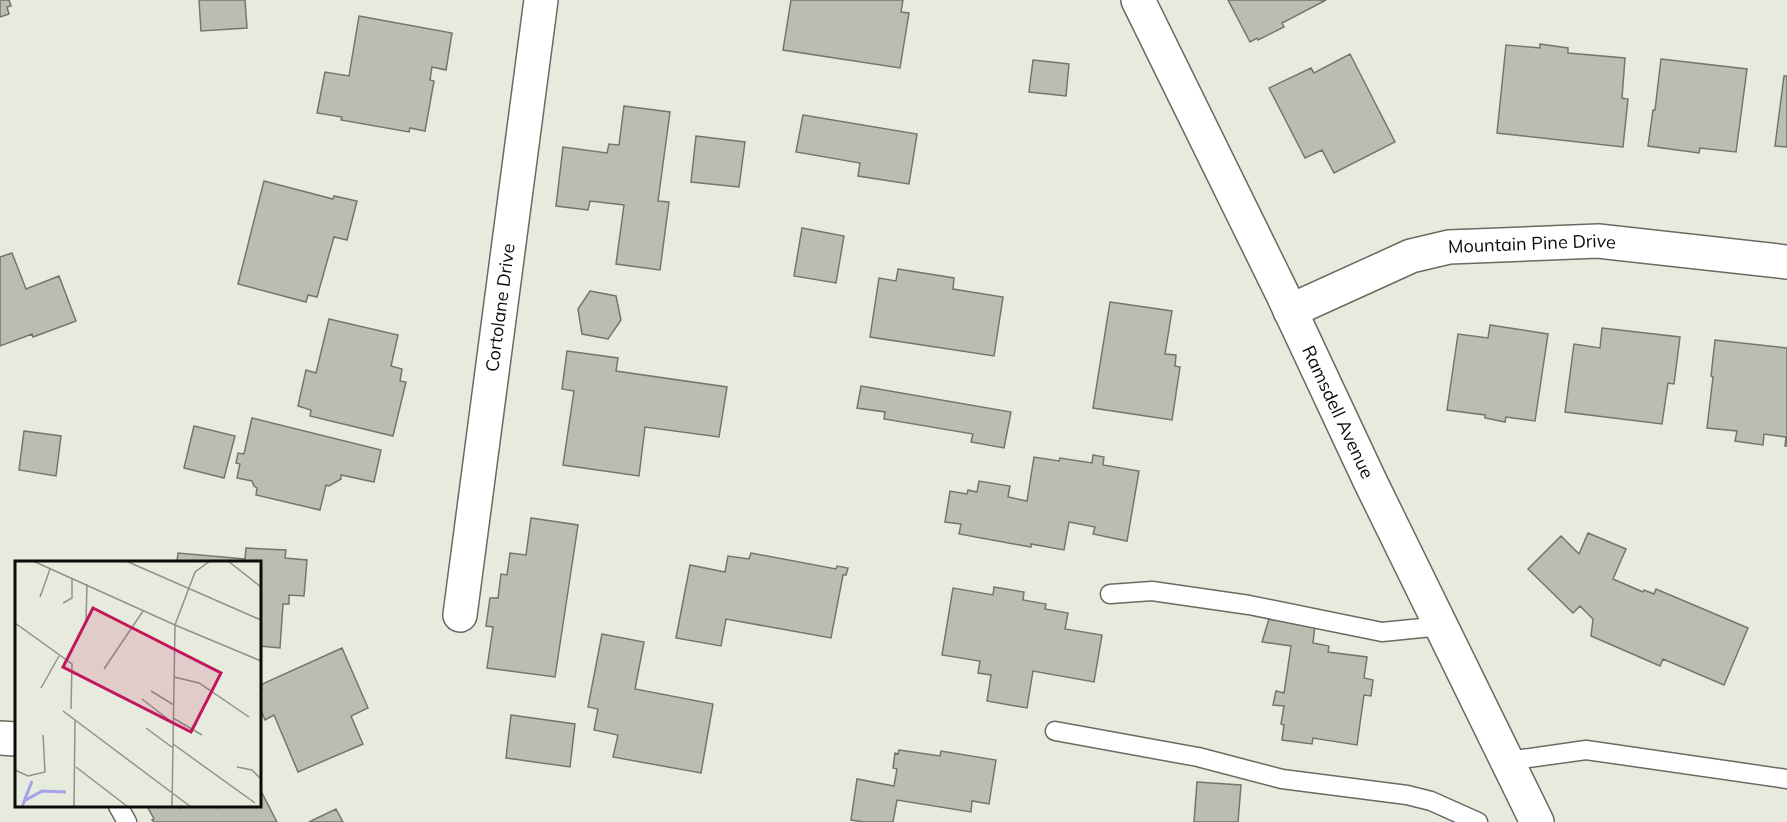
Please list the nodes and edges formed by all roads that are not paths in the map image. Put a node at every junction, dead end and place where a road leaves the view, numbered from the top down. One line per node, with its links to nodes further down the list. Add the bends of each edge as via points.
1 (541, 0): 6 (street, Cortolane Drive)
2 (1138, 0): 4 (street, Ramsdell Avenue)
3 (1787, 262): 4 (street, Mountain Pine Drive, via 1598,241 1449,247 1411,256)
4 (1290, 311): 7 (street, Ramsdell Avenue)
5 (1110, 594): 7 (lane, via 1152,591 1248,605 1382,632)
6 (460, 615)
7 (1442, 626): 11 (street, Ramsdell Avenue)
8 (1055, 731): 15 (lane, via 1198,757 1282,779 1407,795)
9 (0, 738): 10 (street)
10 (15, 739)
11 (1508, 761): 12 (lane, via 1586,750); 16 (street, Ramsdell Avenue)
12 (1787, 779)
13 (119, 807): 14 (lane)
14 (127, 822)
15 (1478, 822)
16 (1537, 822)

